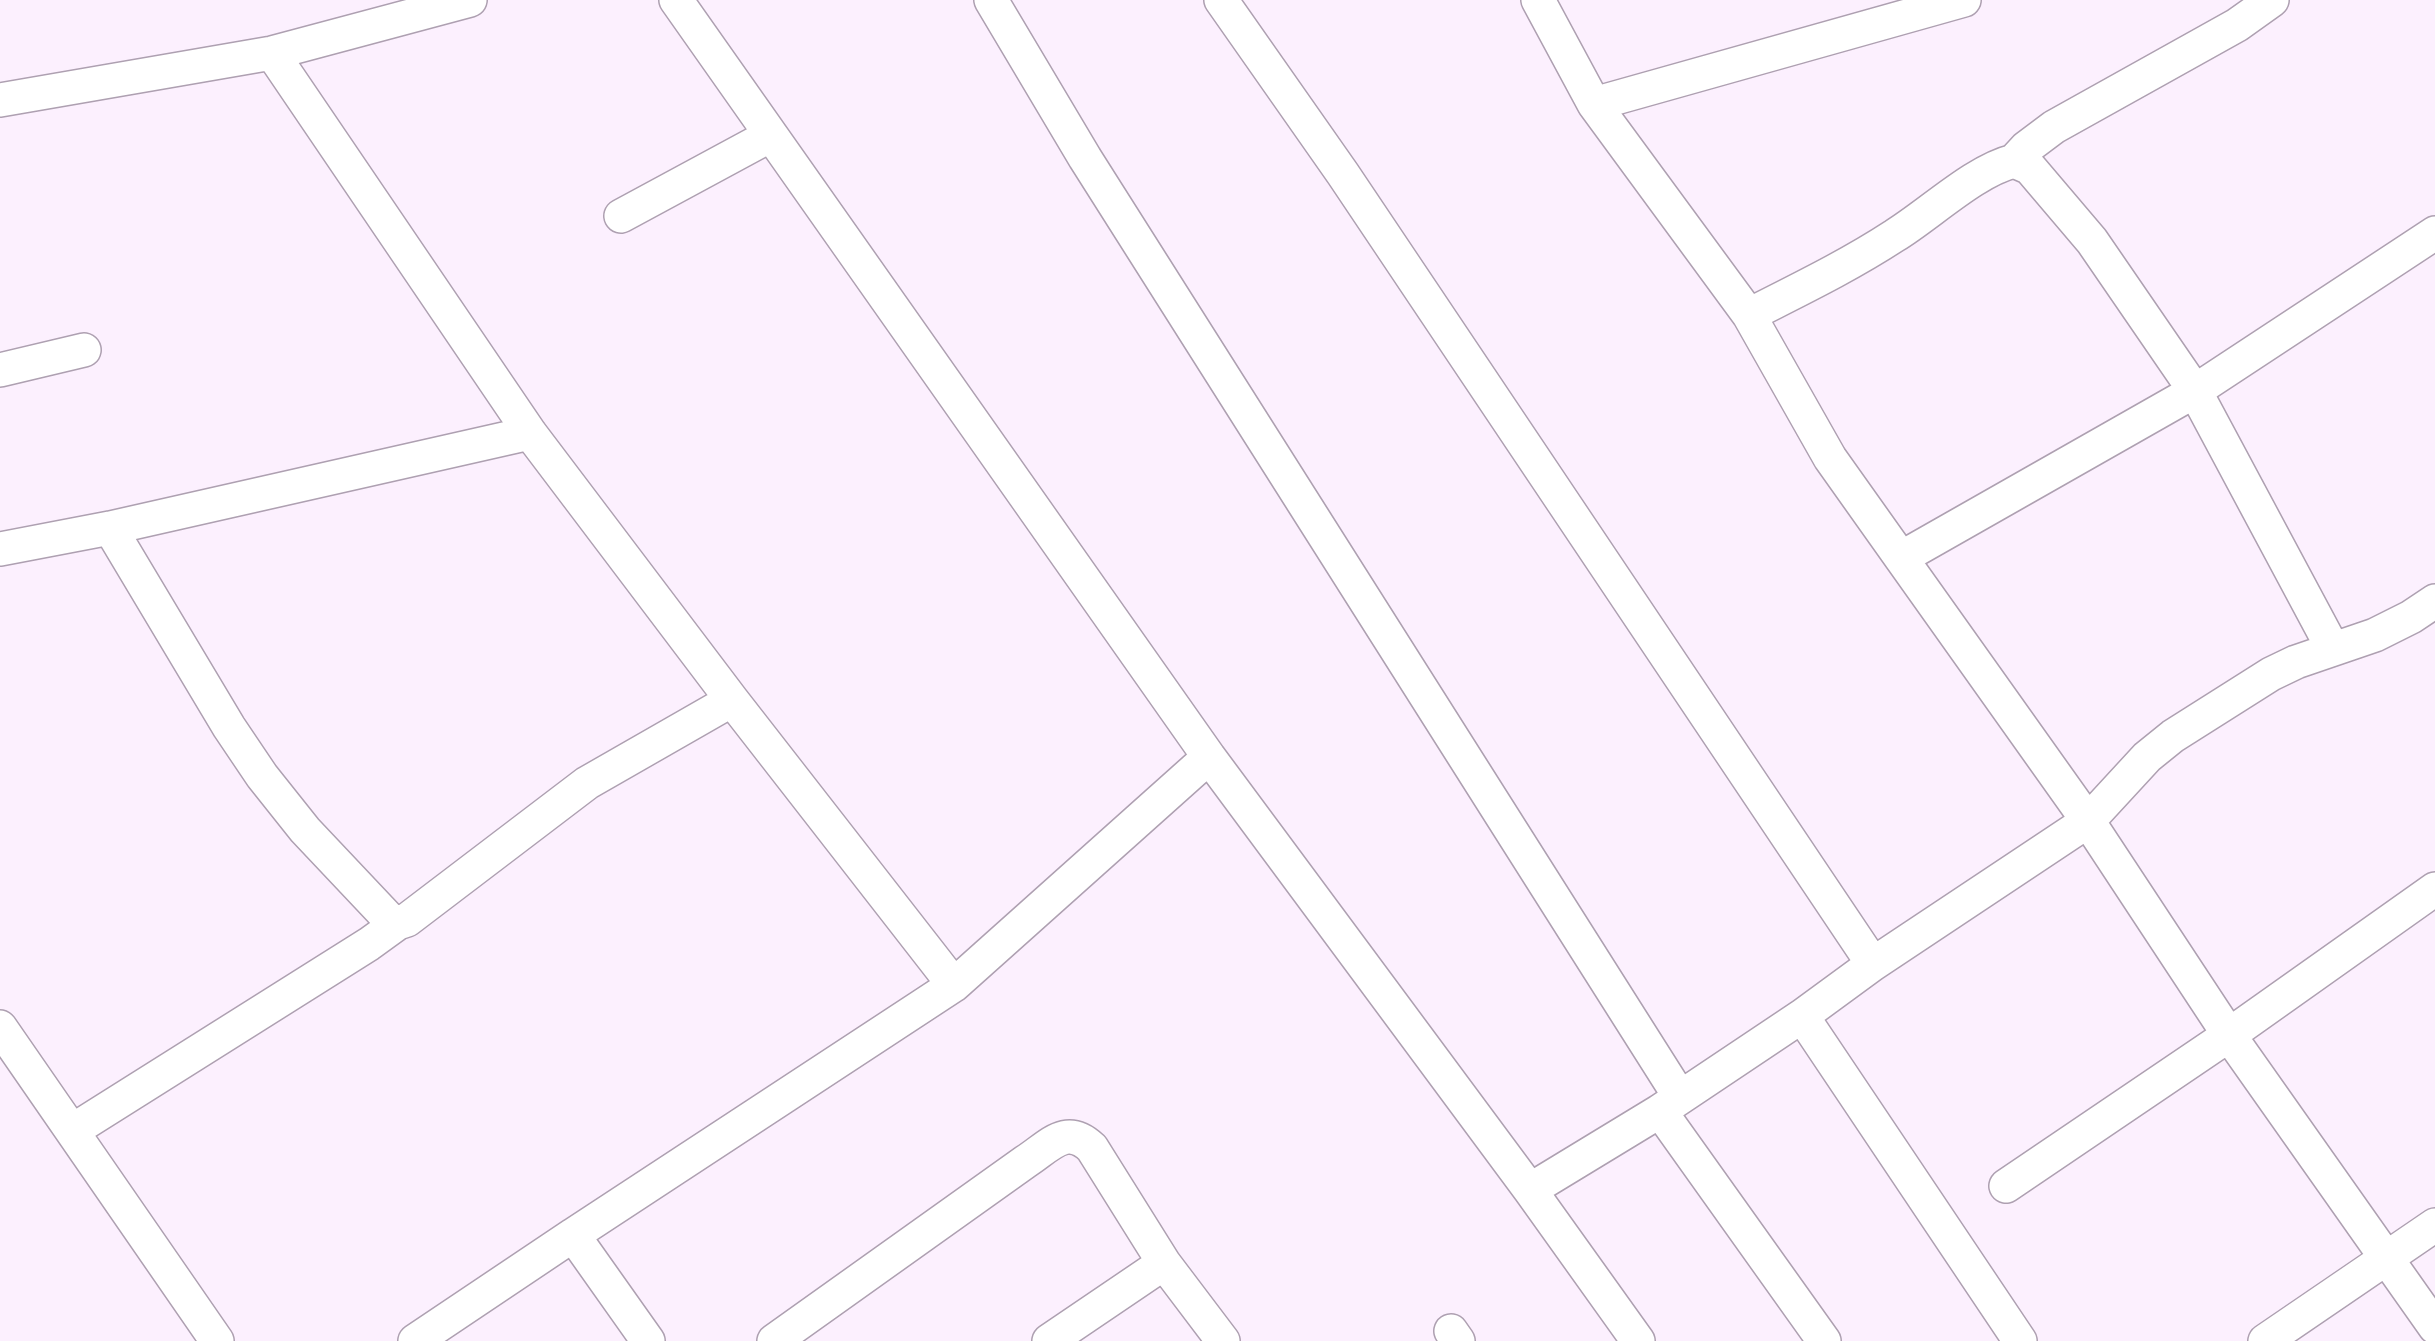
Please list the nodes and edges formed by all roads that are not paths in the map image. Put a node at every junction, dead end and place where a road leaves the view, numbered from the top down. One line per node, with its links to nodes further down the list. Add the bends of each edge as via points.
1 (470, 0): 8 (street)
2 (675, 0): 11 (street)
3 (991, 0): 35 (street)
4 (1221, 0): 30 (street, via 1344,174)
5 (1538, 0): 10 (street)
6 (1964, 0): 10 (street)
7 (2271, 0): 12 (street, via 2237,25 2054,127)
8 (272, 53): 9 (street); 19 (street)
9 (0, 100)
10 (1594, 104): 15 (street)
11 (771, 135): 13 (street); 26 (street)
12 (2014, 161): 15 (street, via 1990,169 1895,236 1833,273); 18 (street, via 2030,168 2092,241)
13 (621, 216)
14 (2435, 233): 18 (street)
15 (1749, 315): 22 (street, via 1830,458)
16 (84, 350): 17 (street)
17 (0, 370)
18 (2195, 390): 22 (street); 24 (street)
19 (530, 433): 20 (street); 25 (street)
20 (110, 528): 21 (street); 29 (street, via 262,776 305,830 390,920)
21 (0, 549)
22 (1901, 558): 27 (street)
23 (2435, 601): 24 (street, via 2375,635)
24 (2333, 649): 27 (street, via 2271,674 2173,736 2147,757)
25 (732, 700): 29 (street, via 587,783 440,897); 31 (street)
26 (1209, 757): 31 (street); 38 (street)
27 (2088, 821): 30 (street); 34 (street)
28 (2435, 889): 34 (street)
29 (398, 923): 36 (street)
30 (1873, 964): 32 (street)
31 (954, 984): 40 (street)
32 (1802, 1016): 35 (street); 52 (street)
33 (0, 1027): 36 (street)
34 (2229, 1035): 37 (street); 41 (street)
35 (1670, 1104): 38 (street); 51 (street)
36 (72, 1131): 44 (street)
37 (2006, 1186)
38 (1530, 1190): 50 (street)
39 (2435, 1225): 41 (street)
40 (573, 1234): 45 (street); 46 (street)
41 (2388, 1259): 43 (street); 53 (street)
42 (1164, 1263): 47 (street, via 1092,1148 1075,1135 1065,1136); 48 (street); 49 (street)
43 (2435, 1327)
44 (217, 1341)
45 (415, 1341)
46 (648, 1341)
47 (774, 1341)
48 (1049, 1341)
49 (1223, 1341)
50 (1638, 1341)
51 (1824, 1341)
52 (2020, 1341)
53 (2265, 1341)

